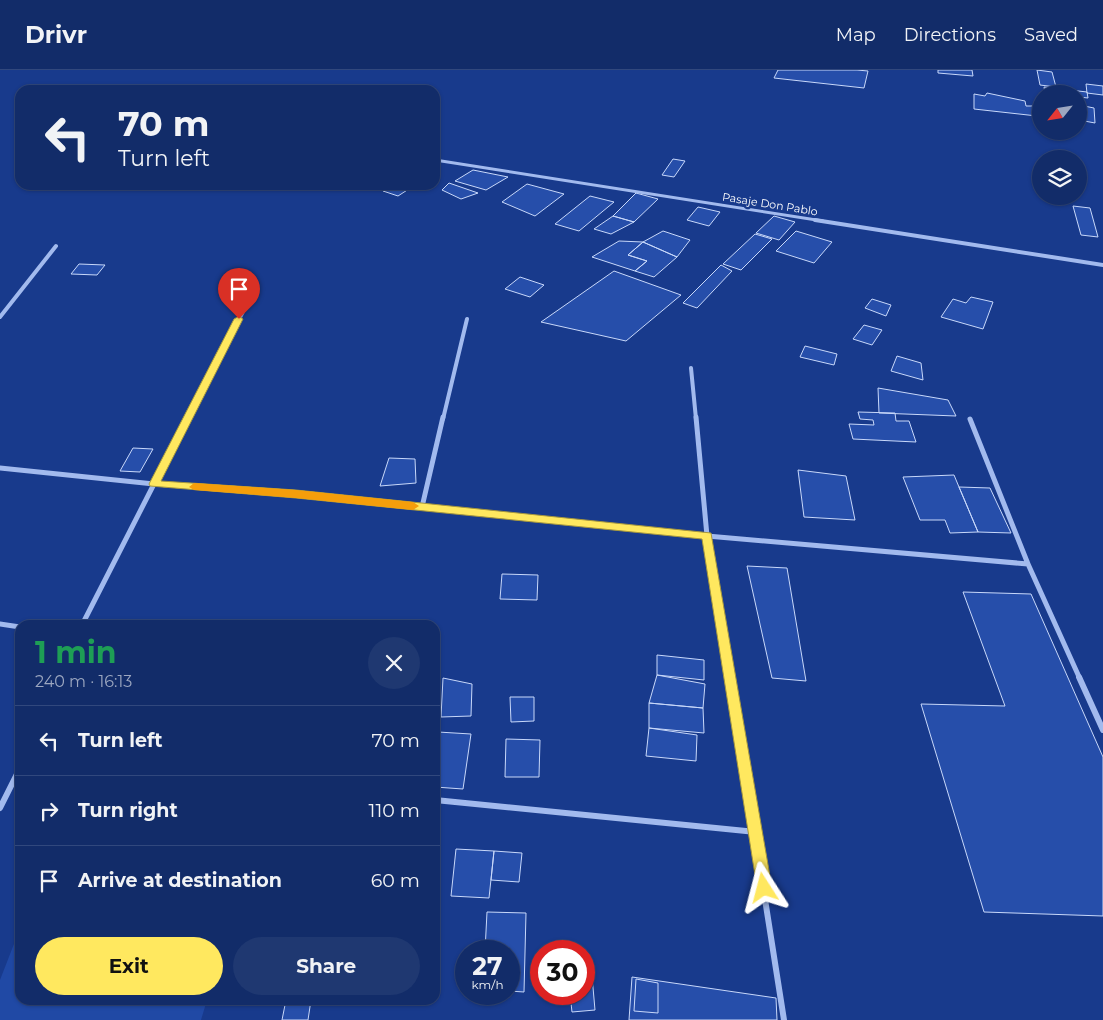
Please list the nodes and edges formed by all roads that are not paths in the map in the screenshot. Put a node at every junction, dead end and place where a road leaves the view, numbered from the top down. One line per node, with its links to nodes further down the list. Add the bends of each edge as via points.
1 (440, 161): 3 (street, Pasaje Don Pablo)
2 (56, 246): 5 (street)
3 (1103, 265)
4 (256, 286): 10 (street)
5 (0, 317)
6 (467, 319): 11 (street)
7 (691, 368): 12 (street)
8 (970, 419): 13 (street)
9 (0, 468): 10 (street)
10 (154, 484): 11 (street); 14 (street)
11 (422, 507): 12 (street)
12 (707, 536): 13 (street); 21 (street)
13 (1028, 564): 17 (street)
14 (85, 620)
15 (0, 624): 16 (street)
16 (15, 626)
17 (1103, 730)
18 (15, 778): 20 (street)
19 (440, 800): 21 (street)
20 (0, 808)
21 (756, 832): 22 (street)
22 (784, 1020)

